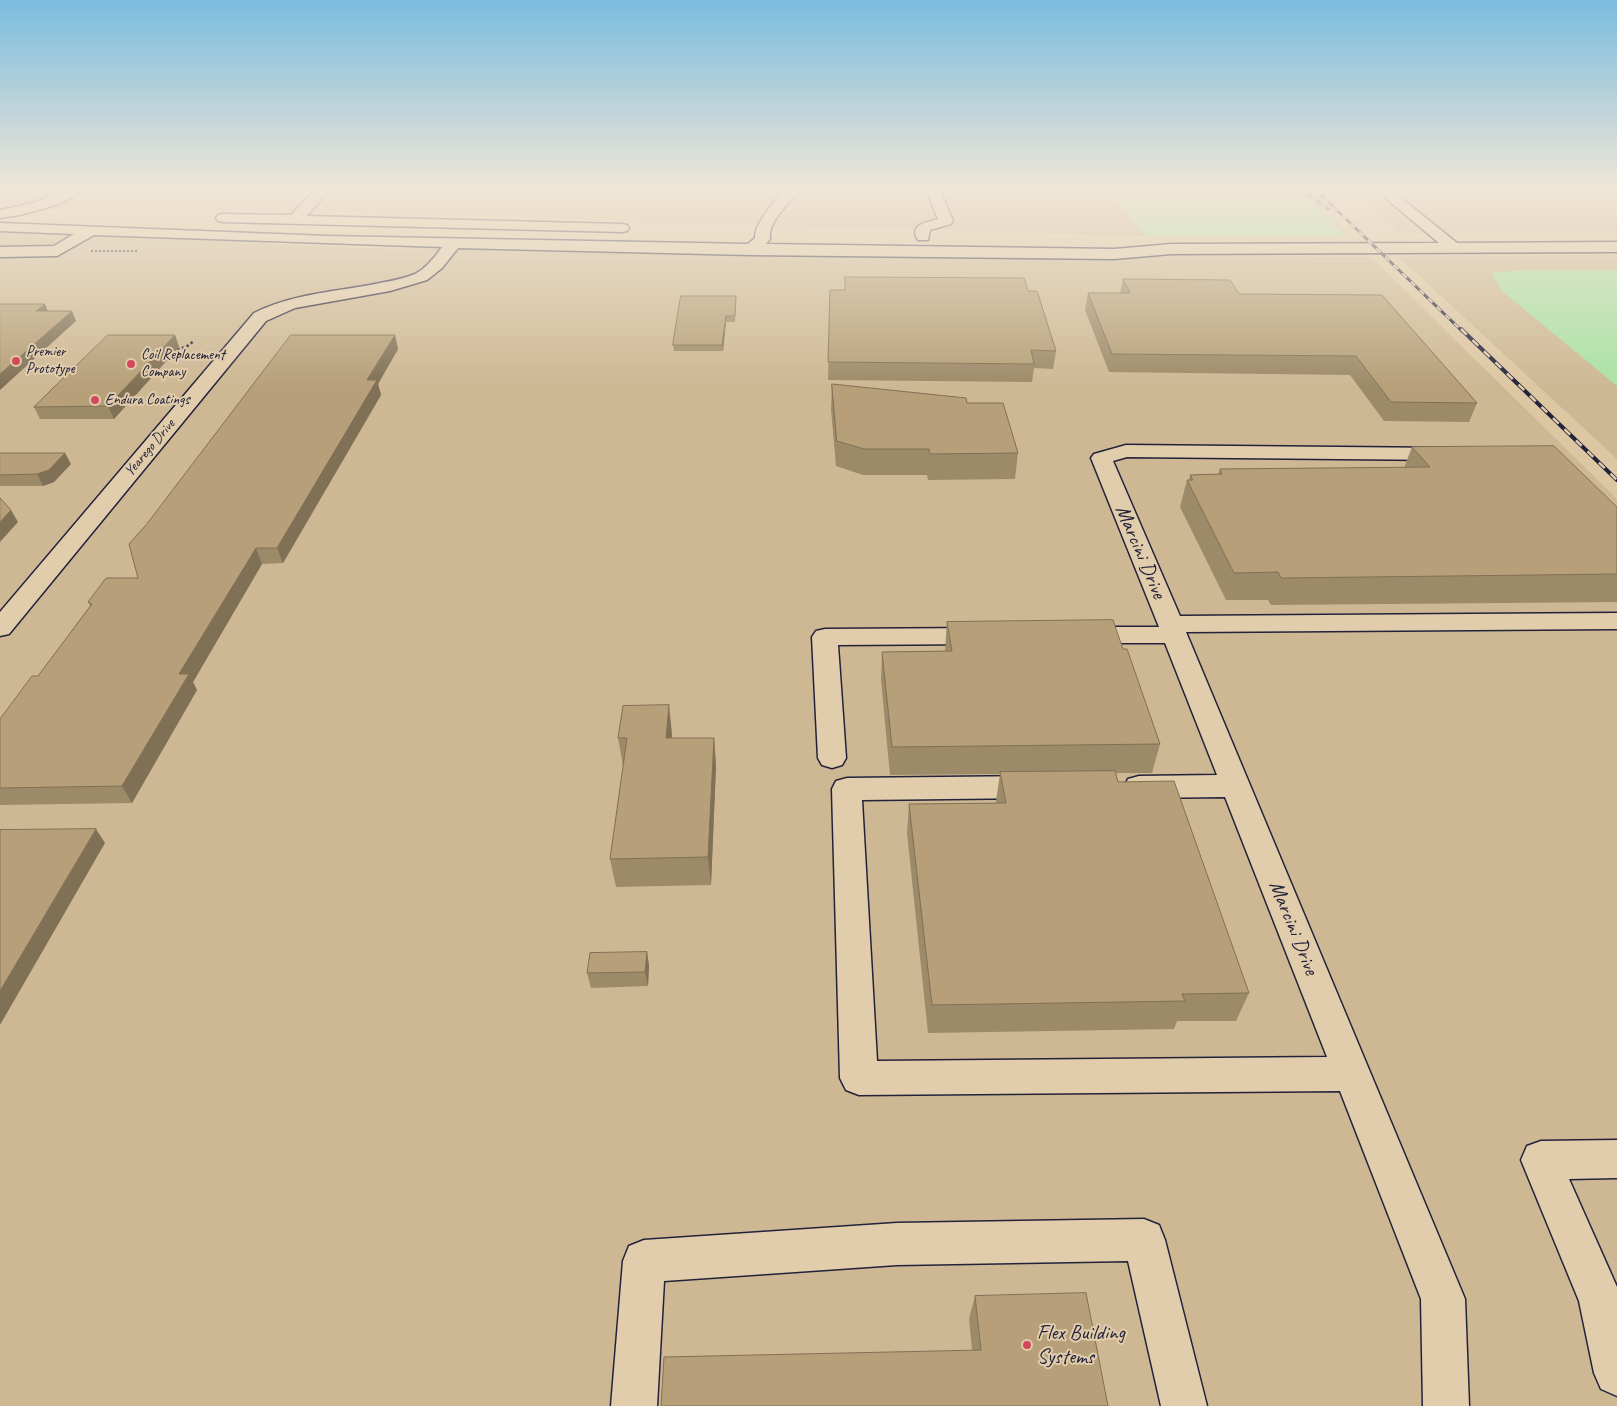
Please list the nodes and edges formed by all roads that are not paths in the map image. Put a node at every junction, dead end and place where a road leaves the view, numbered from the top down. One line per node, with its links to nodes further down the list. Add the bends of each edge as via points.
1 (444, 256): 4 (street, Yearego Drive, via 420,277 390,286 294,303 260,317)
2 (1469, 454): 5 (street, Marcini Drive, via 1126,451 1101,458)
3 (1617, 621): 5 (street)
4 (0, 628)
5 (1173, 630): 7 (street); 9 (street, Marcini Drive)
6 (1005, 636): 8 (street, via 825,637)
7 (1055, 636)
8 (832, 758)
9 (1236, 786): 11 (street); 12 (street, Marcini Drive)
10 (1066, 787): 12 (street, via 848,789 860,1078)
11 (1106, 787)
12 (1352, 1074): 17 (street, Marcini Drive, via 1443,1299)
13 (1617, 1159): 14 (street, via 1541,1160 1601,1301)
14 (1617, 1374)
15 (634, 1406): 16 (street, via 644,1261 897,1244 1144,1240)
16 (1184, 1406)
17 (1446, 1406)

